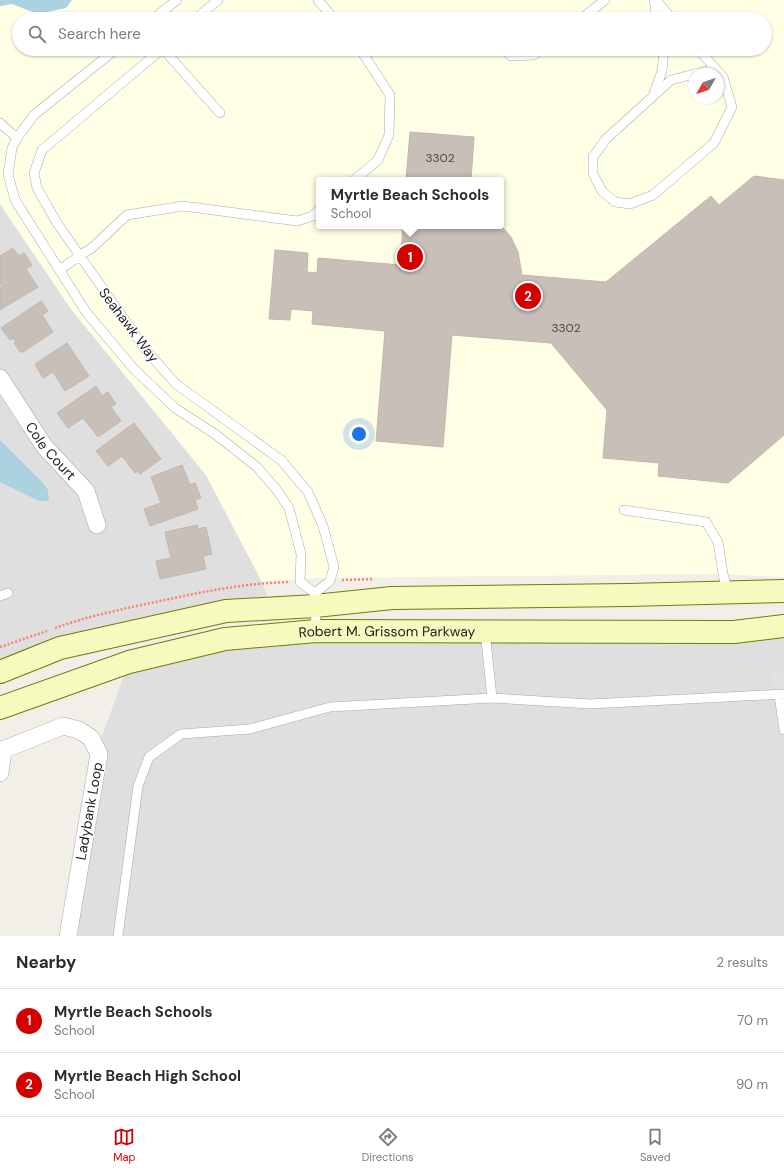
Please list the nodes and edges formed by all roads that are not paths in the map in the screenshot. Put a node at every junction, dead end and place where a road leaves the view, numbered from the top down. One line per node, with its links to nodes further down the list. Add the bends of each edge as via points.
1 (177, 0): 6 (lane)
2 (218, 0): 7 (lane)
3 (318, 0): 8 (lane)
4 (606, 0): 9 (lane)
5 (655, 0): 10 (lane); 11 (lane)
6 (162, 12)
7 (203, 12)
8 (328, 12)
9 (590, 12)
10 (656, 12)
11 (666, 12)
12 (107, 56): 24 (lane, Seahawk Way, via 34,115)
13 (155, 56): 27 (lane, Seahawk Way, via 42,150 34,173 37,188)
14 (169, 56): 22 (lane)
15 (366, 56): 25 (lane, via 390,95 389,135 378,160)
16 (663, 56): 21 (lane, via 662,71)
17 (704, 56): 18 (lane)
18 (714, 68)
19 (688, 76): 21 (lane, via 671,80)
20 (724, 80): 21 (lane, via 732,107 714,143 653,195 630,204 615,202 602,191 593,174 593,157 606,139)
21 (652, 97)
22 (220, 112)
23 (0, 123): 24 (lane)
24 (17, 138): 28 (lane, Seahawk Way, via 12,148 8,174 15,200)
25 (358, 177)
26 (316, 213): 27 (lane, via 296,221 183,206 127,215)
27 (80, 256): 28 (lane); 34 (lane, Seahawk Way, via 145,349 176,384 281,460 308,492 323,526 334,567 330,581)
28 (59, 270): 34 (lane, Seahawk Way, via 86,312 133,368 175,408 215,434 257,467 276,489 289,508 302,554 300,582)
29 (0, 378): 31 (street, Cole Court, via 44,446 86,491)
30 (624, 510): 33 (lane, via 706,522 718,542)
31 (97, 525)
32 (784, 591): 33 (main road, Robert M. Grissom Parkway)
33 (728, 593): 34 (main road, Robert M. Grissom Parkway)
34 (315, 600): 37 (lane); 38 (main road, Robert M. Grissom Parkway, via 226,611 60,648)
35 (784, 626): 36 (main road, Robert M. Grissom Parkway, via 734,632)
36 (485, 630): 37 (main road, Robert M. Grissom Parkway); 40 (lane)
37 (316, 631): 41 (main road, Robert M. Grissom Parkway, via 225,639 136,660)
38 (0, 672)
39 (782, 695): 40 (lane, via 590,704); 42 (lane)
40 (492, 698): 46 (lane, via 330,707 250,729 180,734 149,757 138,786)
41 (0, 708)
42 (784, 730)
43 (2, 750): 44 (street); 45 (street, Ladybank Loop, via 64,726 79,730 91,738 99,754)
44 (0, 773)
45 (68, 936)
46 (118, 936)

